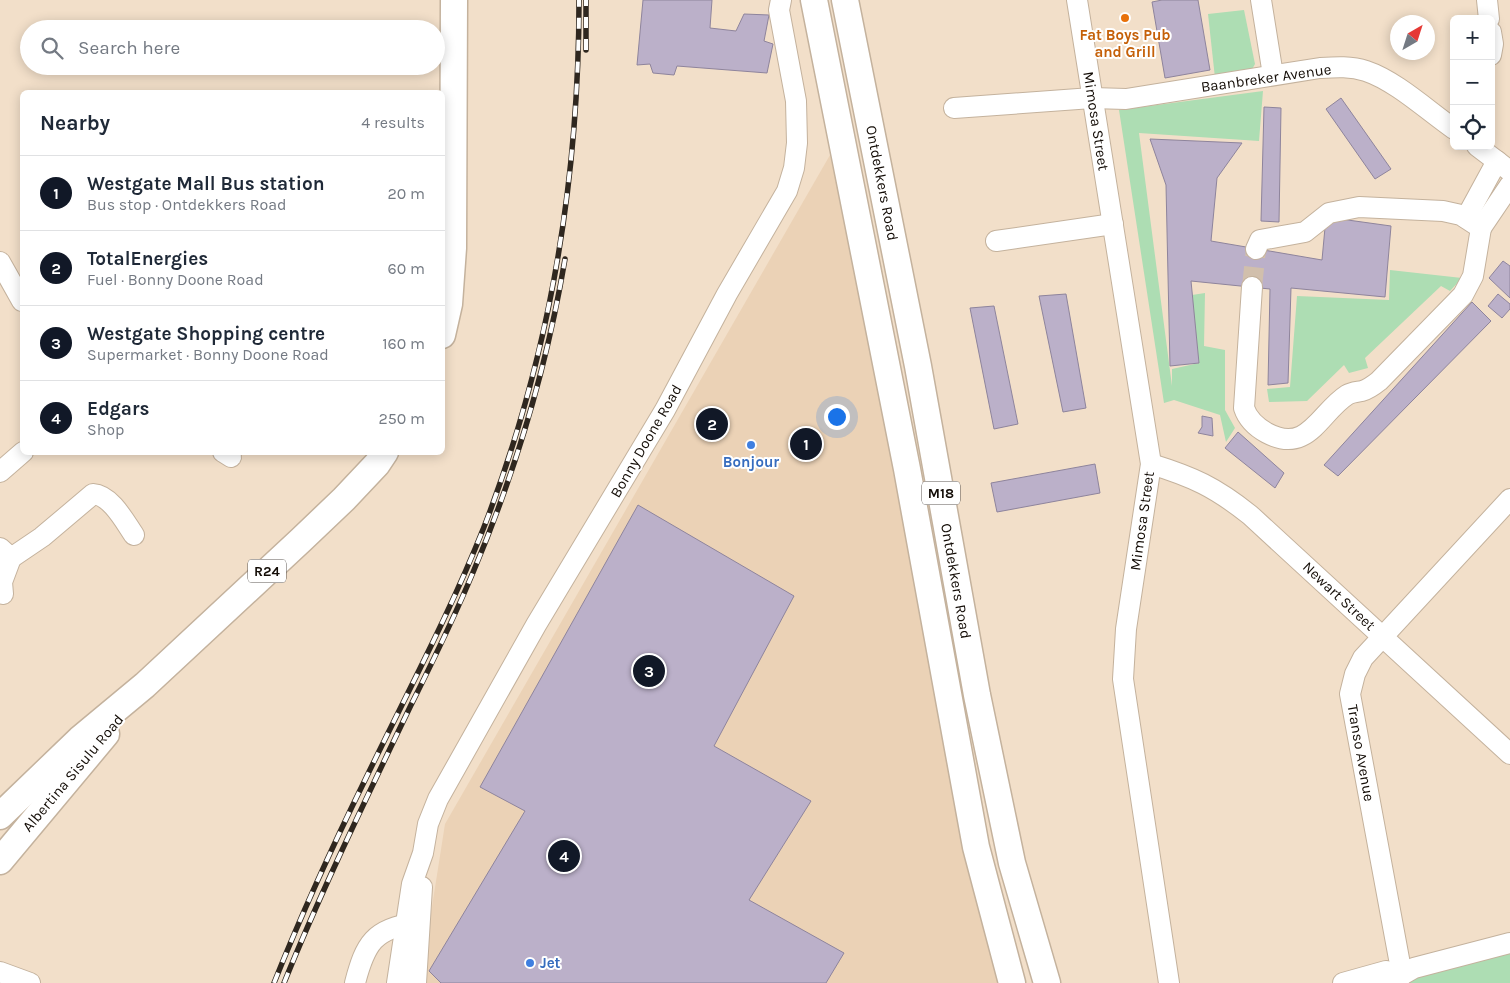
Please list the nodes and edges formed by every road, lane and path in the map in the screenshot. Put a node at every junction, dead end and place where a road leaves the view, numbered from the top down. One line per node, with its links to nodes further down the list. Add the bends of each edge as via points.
1 (454, 0): 23 (main road, via 453,248)
2 (814, 0): 45 (main road, Ontdekkers Road / M18, via 907,469 976,846)
3 (846, 0): 46 (main road, Ontdekkers Road / M18, via 918,366 979,705 1012,863)
4 (1077, 0): 10 (street, Mimosa Street)
5 (1261, 0): 9 (street)
6 (1487, 0): 8 (street)
7 (778, 3): 37 (street, Bonny Doone Road, via 796,101 797,143 787,191 727,294 666,410 452,771 428,824 423,853 412,884)
8 (1489, 15)
9 (1273, 75): 10 (street, Baanbreker Avenue, via 1126,99); 12 (street, Baanbreker Avenue, via 1336,67 1368,72 1390,83)
10 (1092, 98): 11 (street, Baanbreker Avenue); 17 (street, Mimosa Street)
11 (954, 108)
12 (1450, 125)
13 (1482, 150): 14 (street)
14 (1504, 166): 16 (street)
15 (1510, 185): 16 (street)
16 (1473, 223): 19 (street, via 1443,211 1358,207 1334,210 1305,232 1260,240); 21 (street, via 1473,276 1463,295 1379,381 1368,389 1346,395 1315,428 1292,440 1260,429 1244,408)
17 (1113, 224): 18 (street); 26 (street, Mimosa Street)
18 (996, 241)
19 (1256, 249)
20 (0, 262): 22 (street)
21 (1252, 287)
22 (20, 297)
23 (445, 322)
24 (20, 455): 27 (street)
25 (383, 455): 33 (main road, Albertina Sisulu Road / R24, via 344,499)
26 (1151, 464): 32 (street, Newart Street, via 1187,475 1225,495); 47 (street, Mimosa Street, via 1126,629 1123,679)
27 (0, 472)
28 (1510, 499): 32 (street, Transo Avenue)
29 (134, 535): 30 (street, via 113,506 103,497 93,494 42,537)
30 (5, 553): 31 (street)
31 (3, 594)
32 (1382, 636): 34 (street, Newart Street); 39 (street, Transo Avenue, via 1363,658 1350,694)
33 (145, 685): 35 (main road, Albertina Sisulu Road / R24, via 80,739); 36 (main road, Albertina Sisulu Road / R24)
34 (1510, 754)
35 (0, 816)
36 (0, 861)
37 (412, 924): 42 (street, via 380,933 372,940 364,950); 43 (street, Bonny Doone Road); 44 (street, Bonny Doone Road)
38 (1510, 943): 39 (street)
39 (1406, 970): 48 (street); 49 (street)
40 (0, 972): 41 (street)
41 (30, 983)
42 (355, 983)
43 (396, 983)
44 (416, 983)
45 (1012, 983)
46 (1047, 983)
47 (1169, 983)
48 (1343, 983)
49 (1373, 983)

